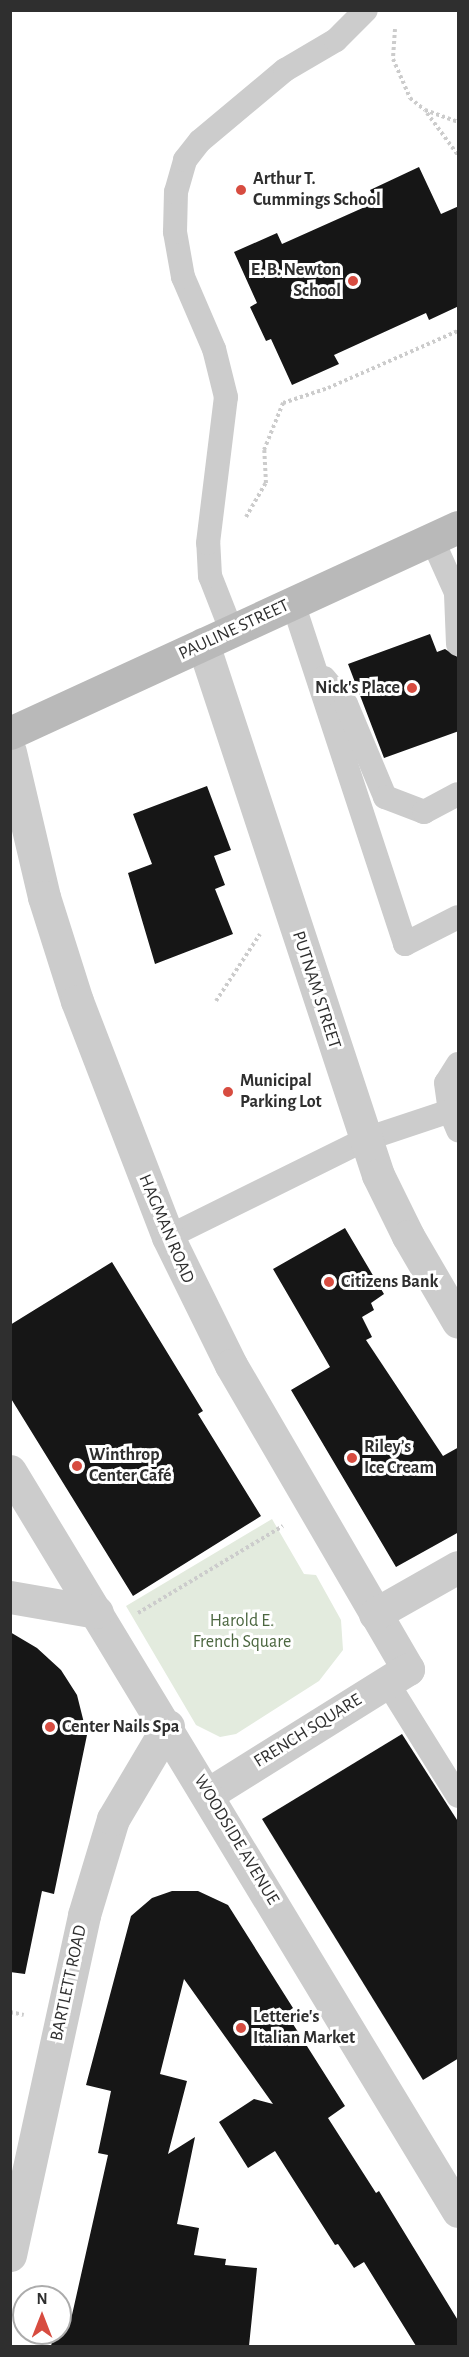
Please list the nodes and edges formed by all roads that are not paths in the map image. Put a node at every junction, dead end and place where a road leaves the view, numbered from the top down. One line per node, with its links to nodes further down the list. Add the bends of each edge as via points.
1 (366, 10): 5 (lane, via 336,40 285,70 200,141 185,160 176,192 176,231 183,277 214,349 226,397 208,543)
2 (445, 533): 3 (lane); 4 (main road, PAULINE STREET)
3 (458, 596): 6 (lane)
4 (293, 603): 5 (main road, PAULINE STREET); 7 (lane)
5 (217, 638): 8 (main road, PAULINE STREET); 14 (street, PUTNAM STREET)
6 (459, 644)
7 (316, 670): 10 (lane, via 346,704 385,797 424,812); 11 (lane, via 405,944)
8 (10, 733)
9 (10, 752): 15 (street, HAGMAN ROAD, via 41,887 77,1001)
10 (459, 795)
11 (459, 917)
12 (459, 1064): 13 (lane, via 446,1083)
13 (454, 1121): 14 (lane)
14 (366, 1139): 15 (lane); 16 (street, PUTNAM STREET, via 396,1214)
15 (168, 1237): 21 (street, HAGMAN ROAD, via 231,1365)
16 (459, 1322)
17 (10, 1471): 20 (street, WOODSIDE AVENUE)
18 (459, 1567): 21 (street)
19 (10, 1597): 20 (street)
20 (97, 1612): 23 (street, WOODSIDE AVENUE)
21 (375, 1614): 22 (street, HAGMAN ROAD)
22 (398, 1675): 24 (street, FRENCH SQUARE); 25 (lane)
23 (168, 1726): 24 (street, WOODSIDE AVENUE); 27 (street, BARTLETT ROAD, via 113,1819 84,1915)
24 (208, 1794): 26 (street, WOODSIDE AVENUE)
25 (459, 1796)
26 (459, 2211)
27 (10, 2255)

